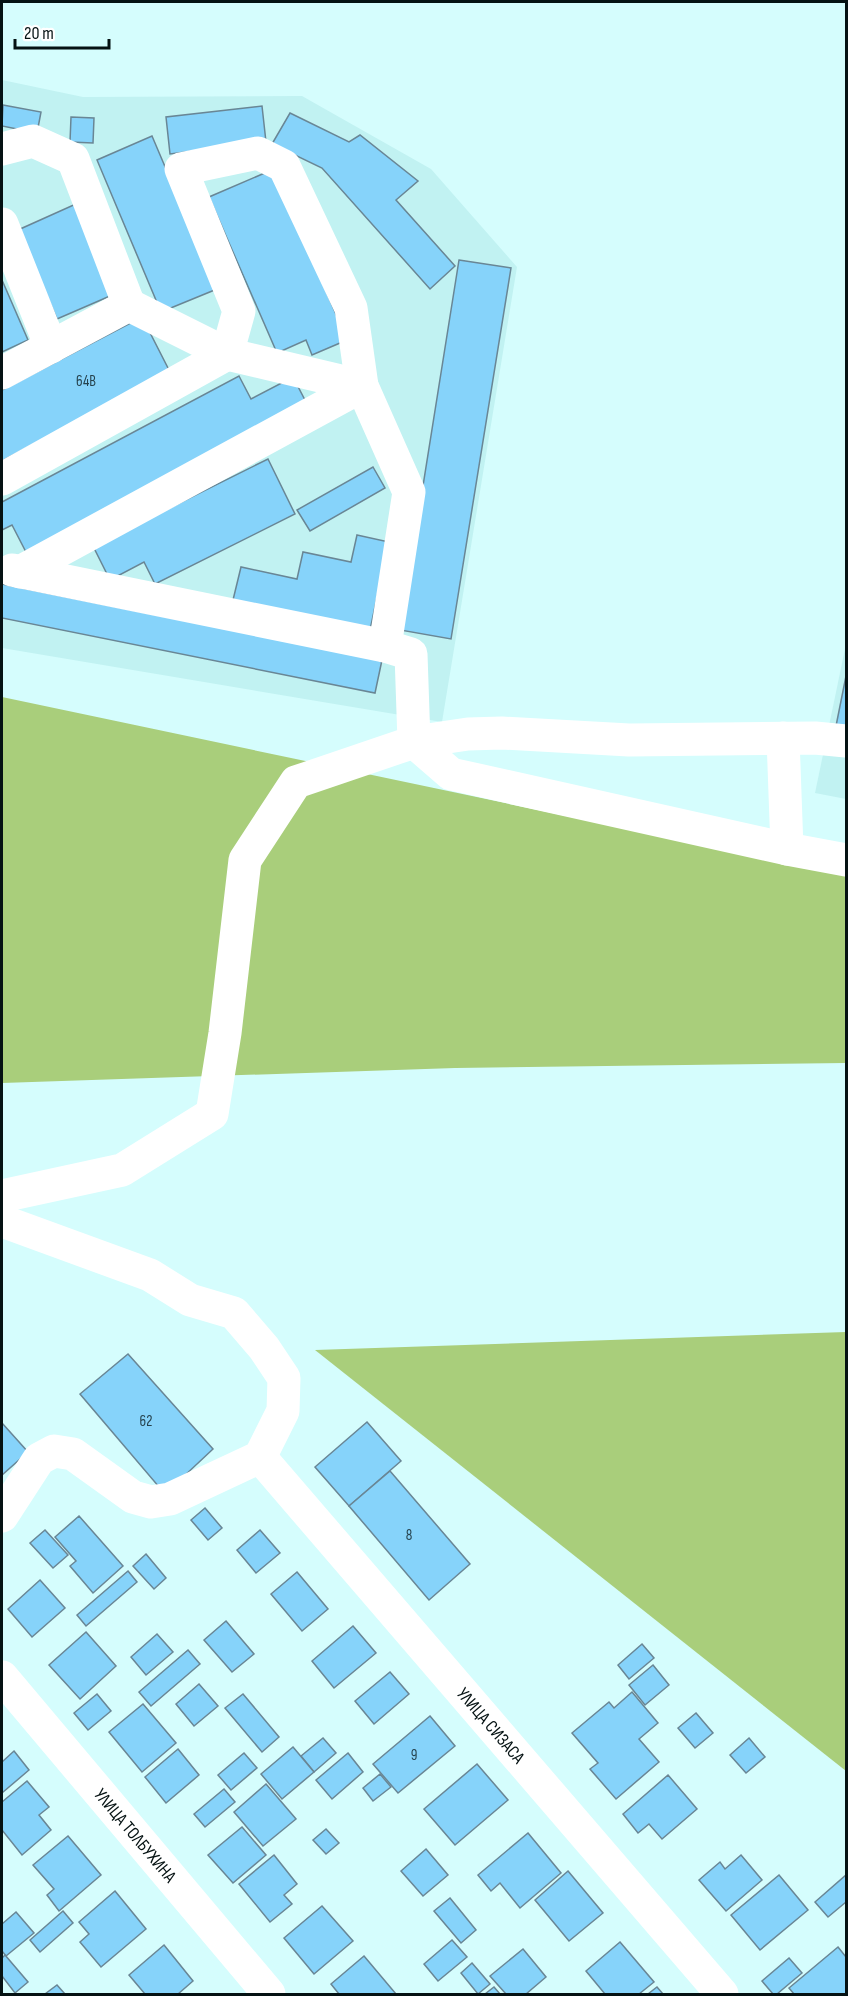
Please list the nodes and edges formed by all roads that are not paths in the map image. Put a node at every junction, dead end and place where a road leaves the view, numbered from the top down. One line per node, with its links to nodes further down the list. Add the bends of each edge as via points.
1 (2, 149): 3 (street, via 33,141 74,159)
2 (2, 224): 4 (street)
3 (129, 305): 4 (street); 5 (street)
4 (51, 347): 6 (street)
5 (227, 354): 7 (street); 7 (street, via 239,311 181,169 258,153 284,166 351,308); 8 (street)
6 (2, 373)
7 (362, 386): 9 (street); 10 (street, via 409,492)
8 (2, 479)
9 (11, 570): 10 (street)
10 (385, 646): 13 (street, via 411,654)
11 (783, 738): 12 (street); 13 (street, via 629,740 502,733); 14 (street)
12 (846, 741)
13 (414, 742): 14 (street, via 451,774); 16 (street, via 296,782 245,860 212,1114 122,1170)
14 (787, 849): 15 (street)
15 (846, 860)
16 (2, 1196)
17 (2, 1221): 18 (street, via 150,1275 190,1300 234,1313 284,1378 283,1411)
18 (260, 1457): 19 (street, via 170,1499 151,1502 133,1497 73,1454 54,1451 39,1459); 22 (street, УЛИЦА СИЗАСА)
19 (2, 1516)
20 (2, 1677): 21 (street, УЛИЦА ТОЛБУХИНА)
21 (269, 1995)
22 (722, 1995)

